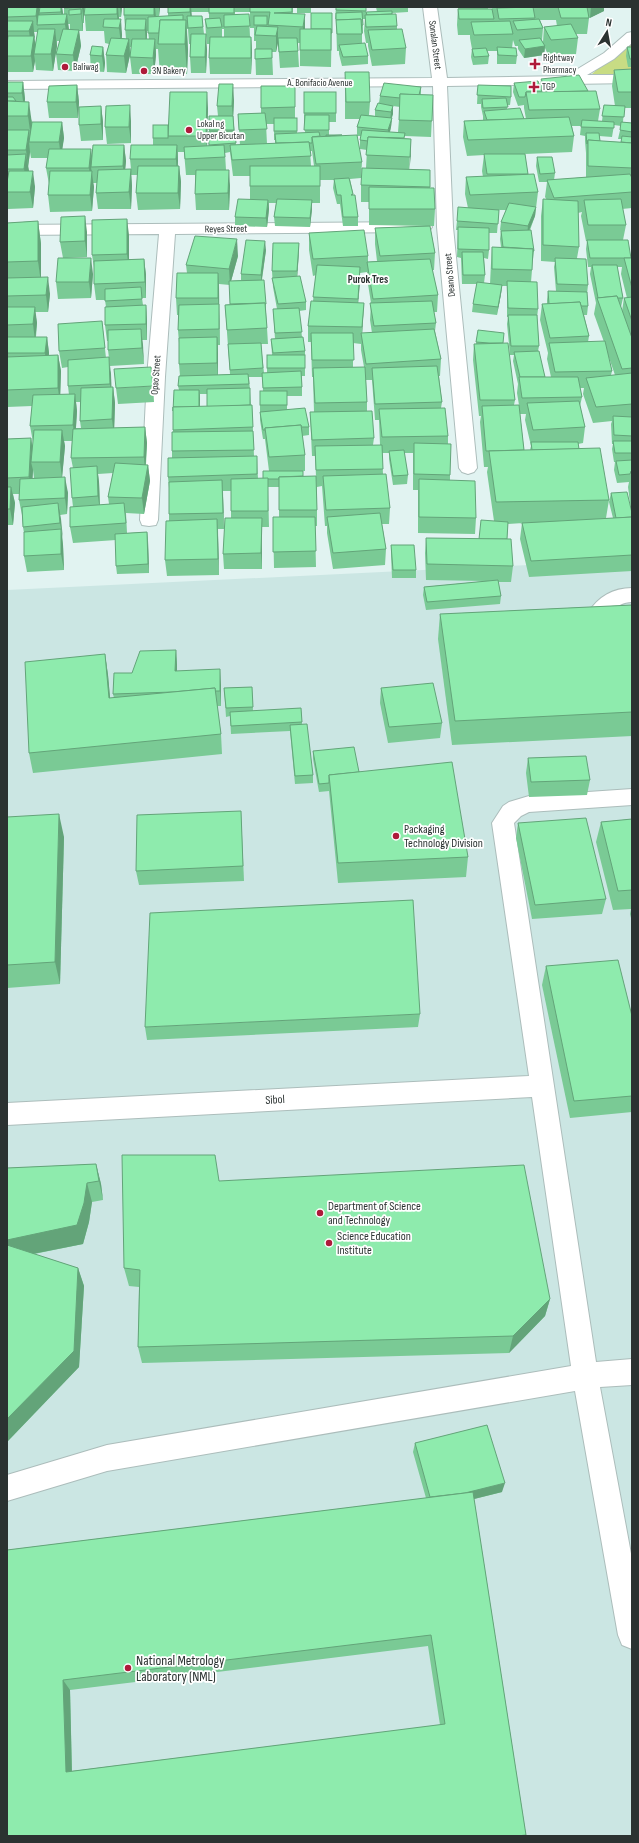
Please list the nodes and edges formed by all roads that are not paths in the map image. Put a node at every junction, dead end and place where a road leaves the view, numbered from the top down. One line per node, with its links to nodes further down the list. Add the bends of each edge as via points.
1 (430, 7): 5 (street, Sonalan Street)
2 (632, 36): 4 (street, via 610,56)
3 (632, 79): 4 (street, A. Bonifacio Avenue)
4 (571, 80): 5 (street, A. Bonifacio Avenue)
5 (440, 82): 6 (street, A. Bonifacio Avenue); 7 (street, Deano Street)
6 (7, 85)
7 (445, 227): 9 (street, Reyes Street); 10 (street, Deano Street)
8 (7, 230): 9 (street, Reyes Street)
9 (167, 230): 11 (street, Opao Street)
10 (468, 468)
11 (149, 520)
12 (632, 595): 13 (street, via 608,601)
13 (598, 613)
14 (632, 797): 15 (street, via 529,804 507,814 503,823)
15 (543, 1086): 16 (street, Sibol); 18 (street)
16 (7, 1114)
17 (632, 1372): 18 (street)
18 (585, 1376): 19 (street, via 107,1458); 20 (street)
19 (7, 1488)
20 (632, 1635)

